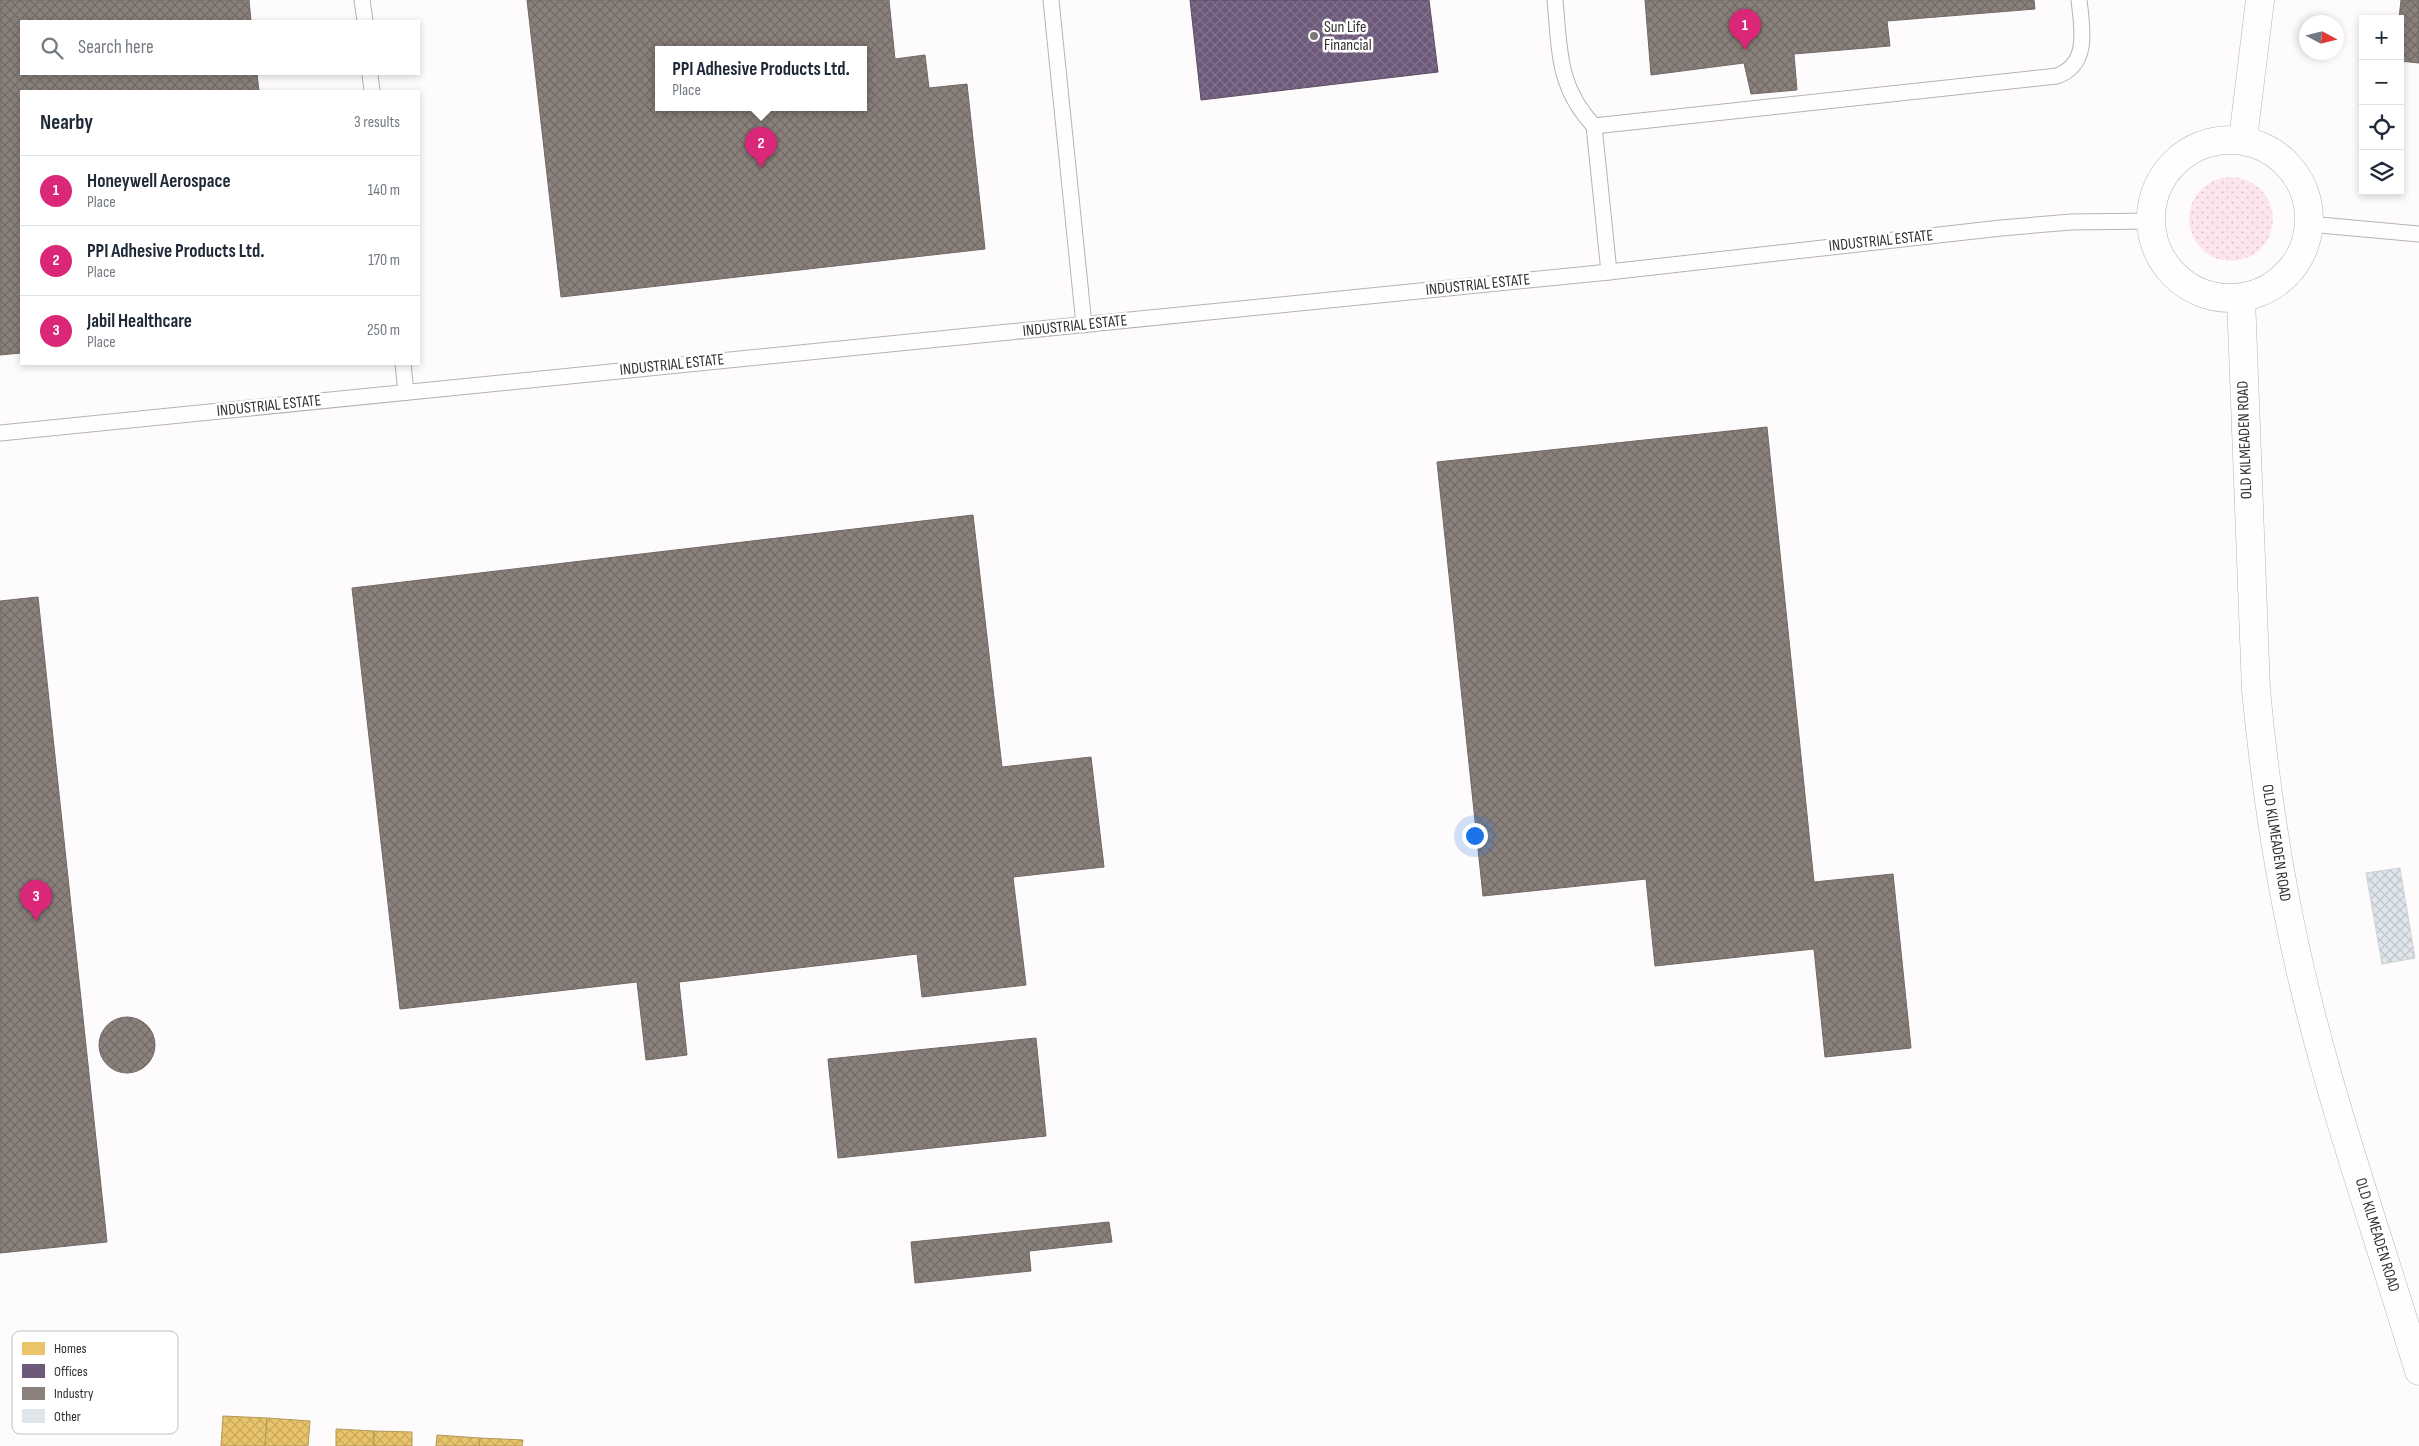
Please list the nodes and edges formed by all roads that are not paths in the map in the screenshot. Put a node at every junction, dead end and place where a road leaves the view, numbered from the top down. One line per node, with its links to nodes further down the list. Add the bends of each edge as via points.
1 (362, 0): 6 (lane)
2 (1051, 0): 16 (lane)
3 (1555, 0): 9 (lane, via 1567,87)
4 (2079, 0): 9 (lane, via 2082,39 2079,57 2070,70 2057,76)
5 (2260, 0): 10 (street)
6 (365, 20)
7 (370, 75): 8 (lane)
8 (372, 90)
9 (1594, 126): 14 (lane)
10 (2243, 139): 11 (street, via 2220,140 2184,154 2159,183 2152,201); 12 (street, via 2272,151 2297,175 2309,207)
11 (2151, 221): 14 (lane, INDUSTRIAL ESTATE, via 2071,222 2000,228); 15 (street, via 2156,247 2169,270 2189,287 2214,297)
12 (2310, 224): 13 (lane); 15 (street, via 2299,259 2288,274 2266,290)
13 (2419, 234)
14 (1609, 272): 16 (lane, INDUSTRIAL ESTATE)
15 (2241, 298): 20 (street, OLD KILMEADEN ROAD, via 2256,690 2280,877 2301,974 2336,1105)
16 (1084, 325): 18 (lane, INDUSTRIAL ESTATE)
17 (402, 365): 18 (lane)
18 (406, 392): 19 (lane, INDUSTRIAL ESTATE)
19 (0, 433)
20 (2419, 1370)

